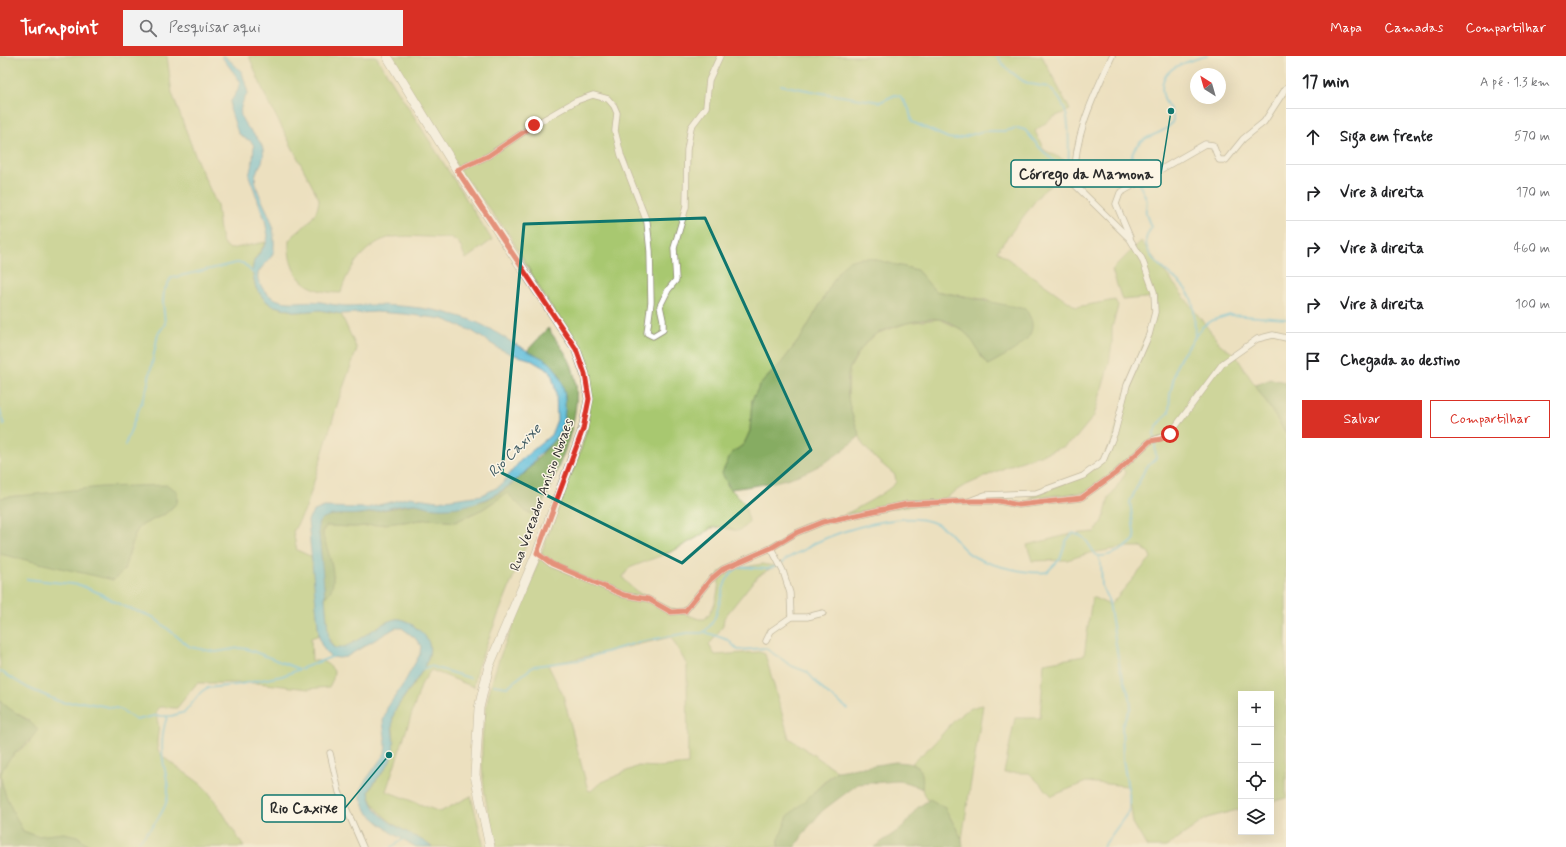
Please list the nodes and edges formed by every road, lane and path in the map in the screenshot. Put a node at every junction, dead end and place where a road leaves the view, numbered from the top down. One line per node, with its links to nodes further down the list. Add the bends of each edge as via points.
1 (387, 56): 5 (main road, Rua Vereador Anísio Novaes)
2 (720, 56): 5 (street, via 709,80 706,107 691,127 687,150 686,207 674,248 676,280 660,306 663,330 653,336 647,333 651,302 647,222 621,155 616,131 616,113 608,99 593,96 576,101 488,156)
3 (1112, 56): 6 (street, via 1077,144 1075,185)
4 (1286, 88): 6 (street, via 1264,122 1243,139 1226,160 1220,160 1213,145 1205,144 1120,193 1116,204)
5 (457, 170): 10 (main road, Rua Vereador Anísio Novaes, via 576,349 585,374 589,399 583,429)
6 (1130, 239): 8 (street, via 1142,259 1154,292 1155,312 1103,461 1083,476 1036,493 985,495)
7 (1286, 338): 8 (street, via 1273,335 1258,339 1223,363 1170,434 1150,441 1116,473 1081,498 1019,505 999,501)
8 (969, 501): 9 (street, via 907,504 823,522 796,533)
9 (771, 548): 10 (street, via 723,569 710,580 685,611 671,612 648,599 624,595 595,584 552,564); 12 (street, via 783,571 790,593)
10 (537, 553): 16 (main road, Rua Vereador Anísio Novaes, via 489,666 479,708 475,775)
11 (823, 613): 12 (street)
12 (791, 617): 13 (street, via 771,631)
13 (766, 641)
14 (330, 753): 15 (street, via 339,792)
15 (363, 847)
16 (490, 847)

